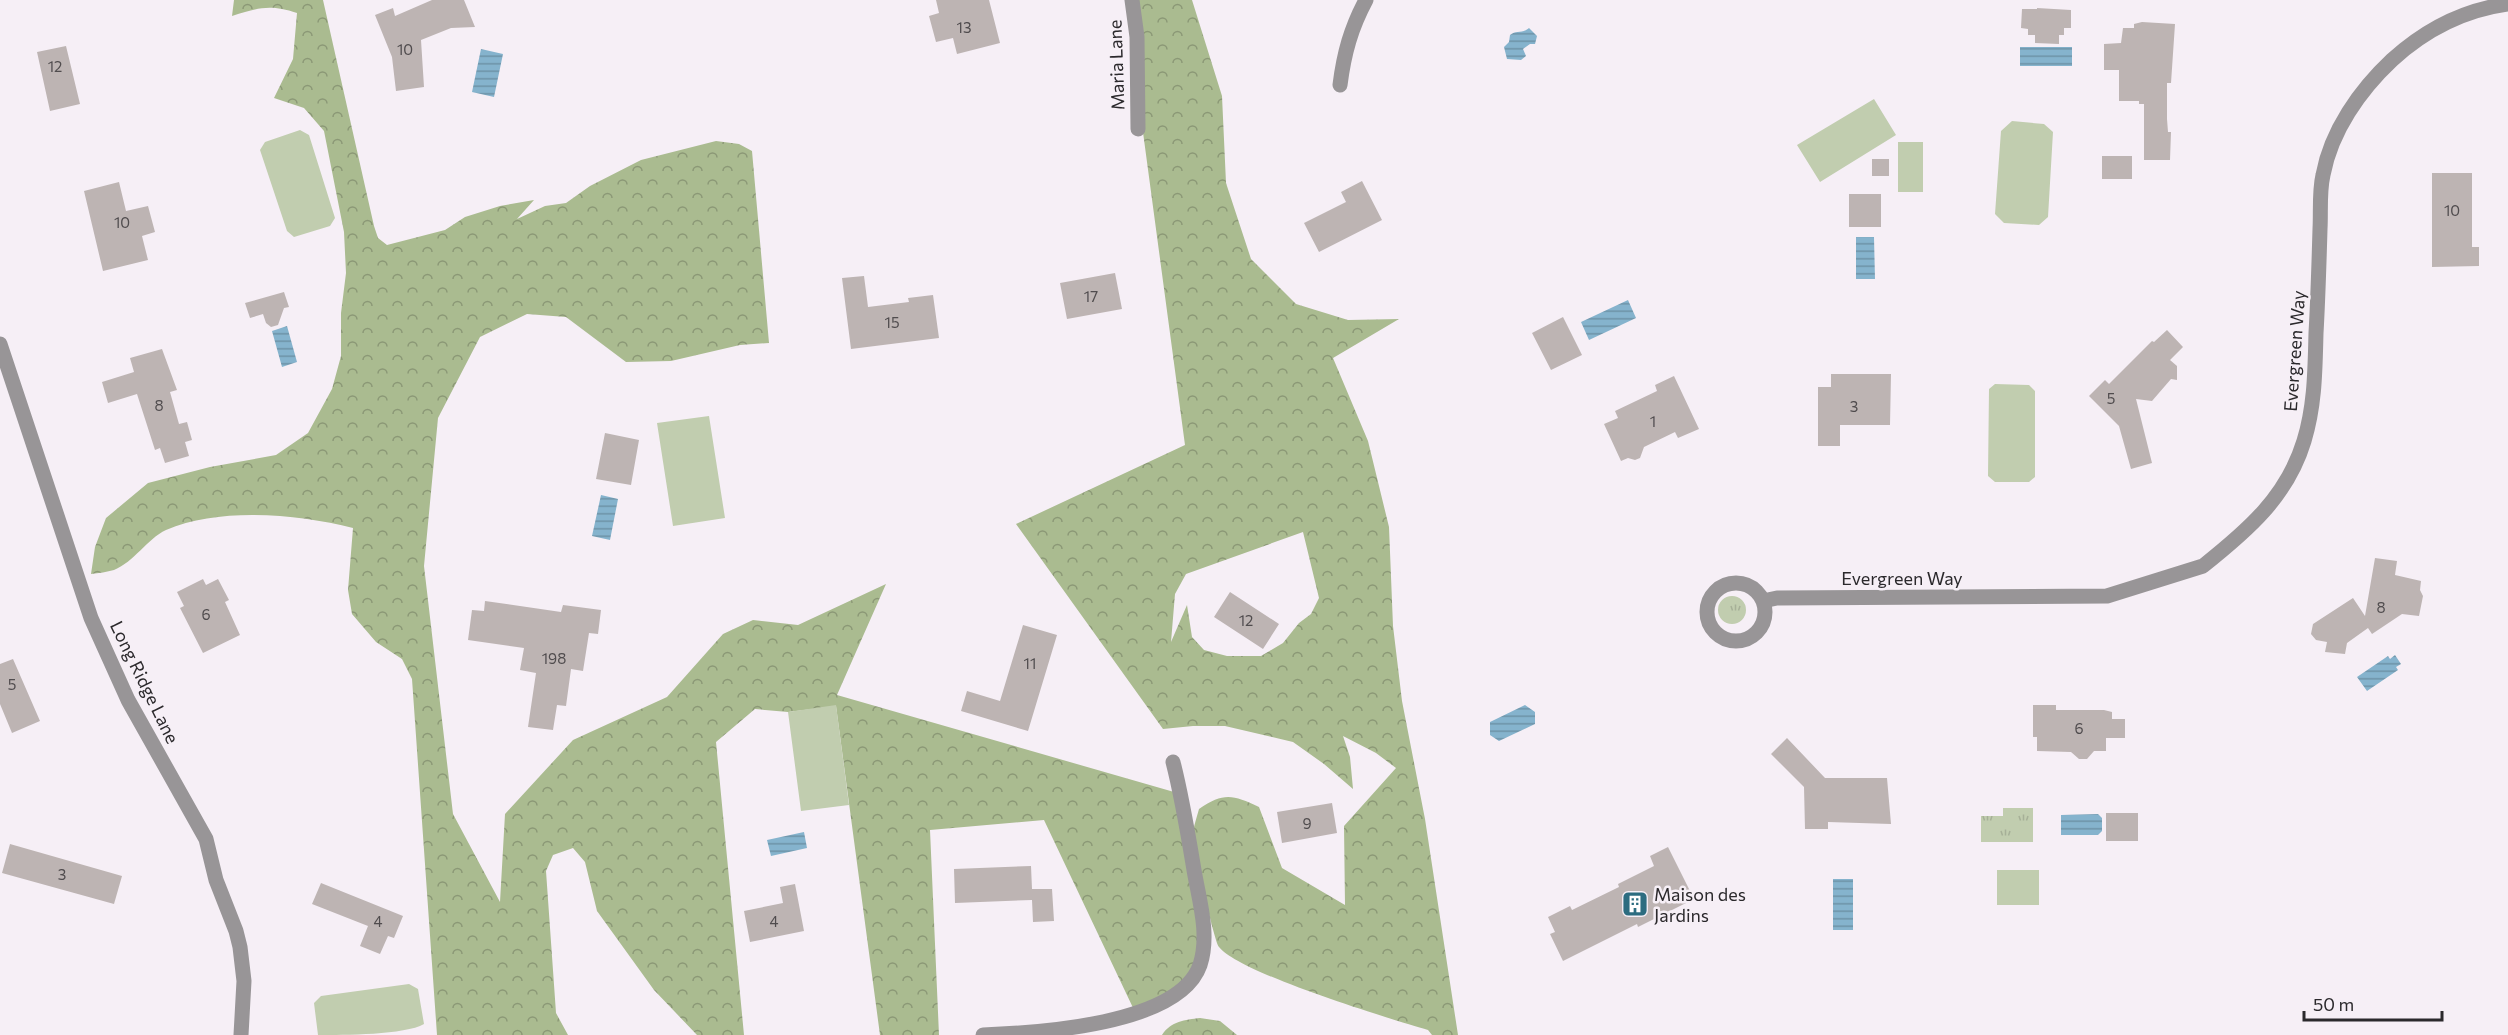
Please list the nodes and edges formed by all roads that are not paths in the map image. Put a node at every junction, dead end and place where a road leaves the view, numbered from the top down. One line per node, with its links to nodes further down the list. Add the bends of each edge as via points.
1 (1132, 0): 5 (street, Maria Lane, via 1137,37)
2 (1366, 0): 4 (street, via 1347,40)
3 (2508, 4): 7 (street, Evergreen Way, via 2464,14 2435,28 2400,53 2374,77 2335,136 2323,175 2314,400 2303,443 2280,492 2250,529 2203,566 2108,596)
4 (1340, 85)
5 (1138, 129)
6 (0, 344): 9 (street, Long Ridge Lane, via 91,618 128,700 206,839 240,947 244,981)
7 (1762, 601)
8 (1173, 762): 10 (street, via 1203,927 1203,950 1191,982 1160,1005 1096,1024)
9 (241, 1035)
10 (983, 1035)

